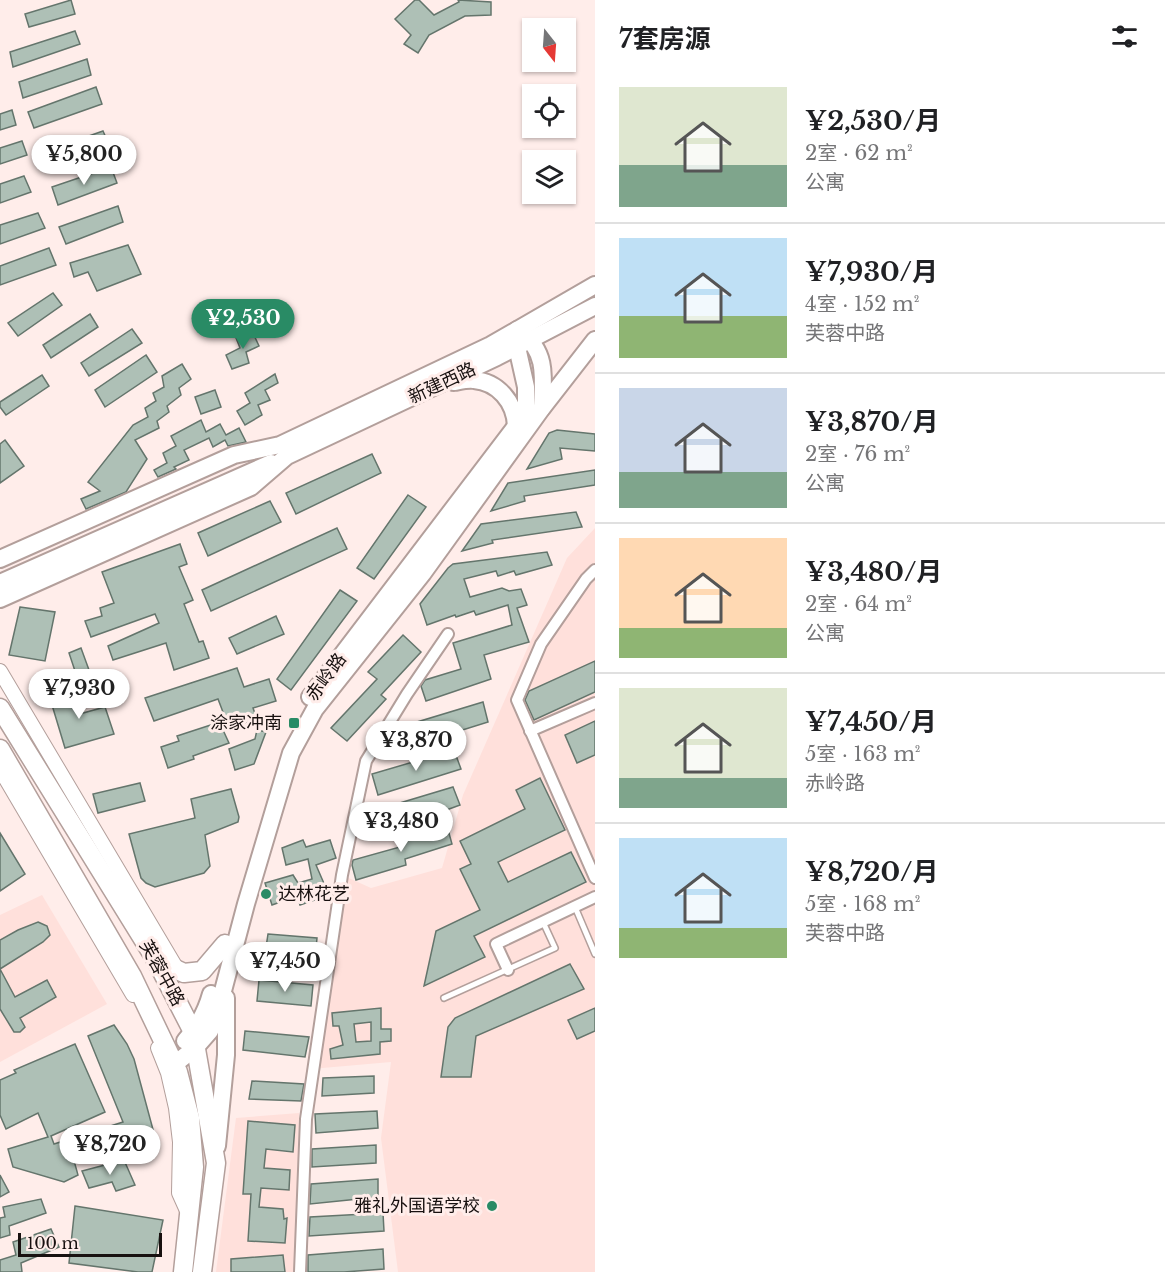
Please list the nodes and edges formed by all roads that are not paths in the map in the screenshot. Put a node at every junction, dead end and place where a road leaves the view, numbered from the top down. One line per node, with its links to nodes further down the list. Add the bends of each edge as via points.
1 (595, 285): 3 (main road)
2 (595, 306): 3 (main road, 新建西路)
3 (519, 338): 5 (main road, 新建西路); 6 (main road, via 544,366); 7 (main road, 赤岭路, via 526,409); 8 (main road, 新建西路, via 491,345)
4 (595, 340): 6 (main road, 赤岭路)
5 (441, 384): 7 (main road, via 473,380 493,386 506,396 516,415); 8 (main road, 新建西路)
6 (542, 408): 30 (main road, 赤岭路, via 423,573 315,709 291,753)
7 (516, 426): 25 (main road, 赤岭路, via 307,702 278,761)
8 (283, 451): 9 (main road, 新建西路, via 234,455); 10 (main road, 新建西路); 12 (main road, 新建西路); 13 (main road, 新建西路, via 251,487)
9 (0, 559)
10 (0, 570)
11 (595, 570): 18 (street, via 542,644 517,700)
12 (0, 583)
13 (0, 599)
14 (448, 634): 38 (street, via 366,761 342,874 306,1119)
15 (0, 671): 28 (street)
16 (595, 703): 18 (street)
17 (0, 708): 27 (main road, 芙蓉中路)
18 (530, 731): 21 (street)
19 (0, 749): 33 (main road, 芙蓉中路, via 132,976)
20 (0, 770): 35 (street, via 142,1011 155,1041 176,1108 179,1193)
21 (595, 878)
22 (595, 897): 23 (street)
23 (575, 907): 24 (street); 26 (lane)
24 (543, 922): 29 (street, via 496,944); 29 (lane, via 555,948)
25 (225, 944): 28 (main road, via 202,971 184,973); 32 (main road, 赤岭路)
26 (595, 954)
27 (156, 960): 28 (main road); 32 (main road, 芙蓉中路)
28 (177, 969)
29 (508, 970): 31 (lane)
30 (226, 980): 32 (main road, 赤岭路, via 210,1031); 34 (main road, 赤岭路, via 226,1055)
31 (444, 998)
32 (195, 1040): 33 (main road, 赤岭路); 34 (main road, 芙蓉中路)
33 (173, 1060): 35 (main road, 芙蓉中路, via 191,1128 194,1167)
34 (216, 1163): 37 (main road, 芙蓉中路)
35 (189, 1215): 36 (main road, 芙蓉中路)
36 (183, 1272)
37 (202, 1272)
38 (300, 1272)

